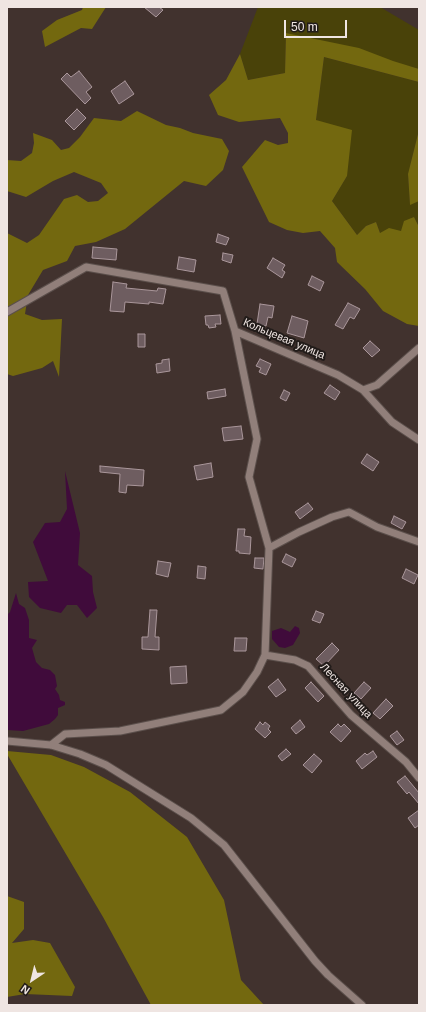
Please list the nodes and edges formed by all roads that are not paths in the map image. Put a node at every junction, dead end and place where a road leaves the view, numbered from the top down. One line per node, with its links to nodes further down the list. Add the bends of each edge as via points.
1 (7, 312): 2 (street, Кольцевая улица, via 86,267 223,291)
2 (235, 331): 4 (street, Кольцевая улица, via 338,375); 7 (street, via 257,439 249,477)
3 (419, 348): 4 (street, via 376,385)
4 (362, 390): 5 (street, Кольцевая улица, via 392,422)
5 (419, 440)
6 (419, 542): 7 (street, via 377,527 349,512 332,517)
7 (269, 548): 8 (street)
8 (265, 655): 10 (street, via 243,692 221,710 120,731 65,734); 11 (street, Лесная улица, via 295,660 308,666 351,715 406,762)
9 (7, 741): 10 (street)
10 (51, 745): 12 (street, via 106,765 192,818 208,831 238,861 320,966)
11 (419, 778)
12 (362, 1005)

